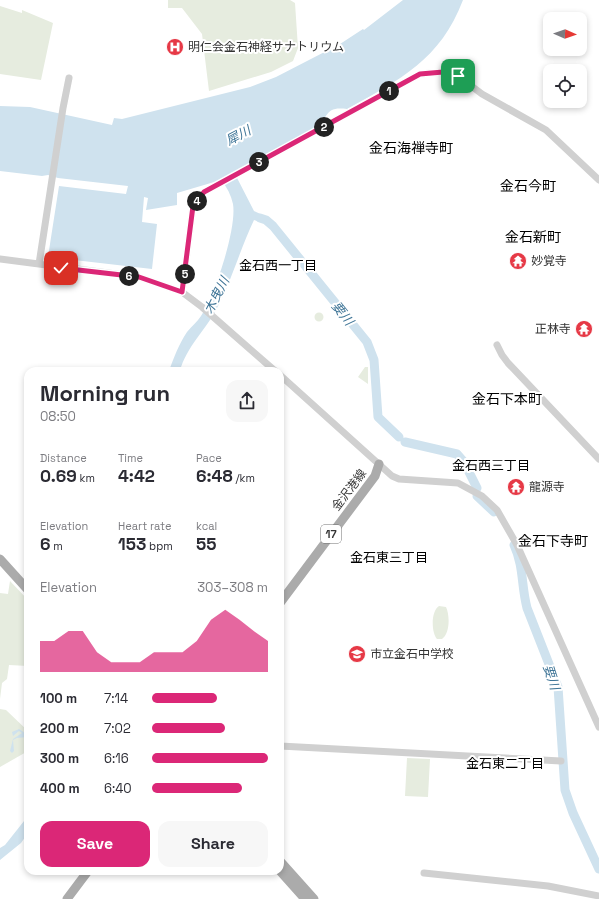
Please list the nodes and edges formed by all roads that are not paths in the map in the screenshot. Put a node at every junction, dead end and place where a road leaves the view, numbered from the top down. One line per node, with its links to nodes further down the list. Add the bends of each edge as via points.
1 (69, 78): 4 (street)
2 (599, 180): 5 (street, via 546,130 482,94 458,76 443,72 420,74 204,192 193,206)
3 (0, 259): 4 (street)
4 (39, 264): 5 (street, via 139,277)
5 (182, 292): 7 (street)
6 (497, 345): 9 (street, via 508,363)
7 (270, 367)
8 (284, 379): 10 (street)
9 (599, 459)
10 (379, 464): 13 (main road, 金沢港線 / 17, via 371,471); 14 (main road, 金沢港線 / 17, via 375,476); 15 (street, via 399,479 458,484 482,496 497,510 517,545)
11 (0, 558): 12 (main road)
12 (24, 585)
13 (284, 590)
14 (284, 598)
15 (599, 727)
16 (284, 746): 17 (street)
17 (561, 761)
18 (284, 865): 27 (main road)
19 (424, 873): 23 (street, via 548,886)
20 (79, 875): 24 (main road)
21 (85, 875): 25 (main road)
22 (284, 875): 26 (main road)
23 (599, 896)
24 (62, 899)
25 (68, 899)
26 (305, 899)
27 (314, 899)

